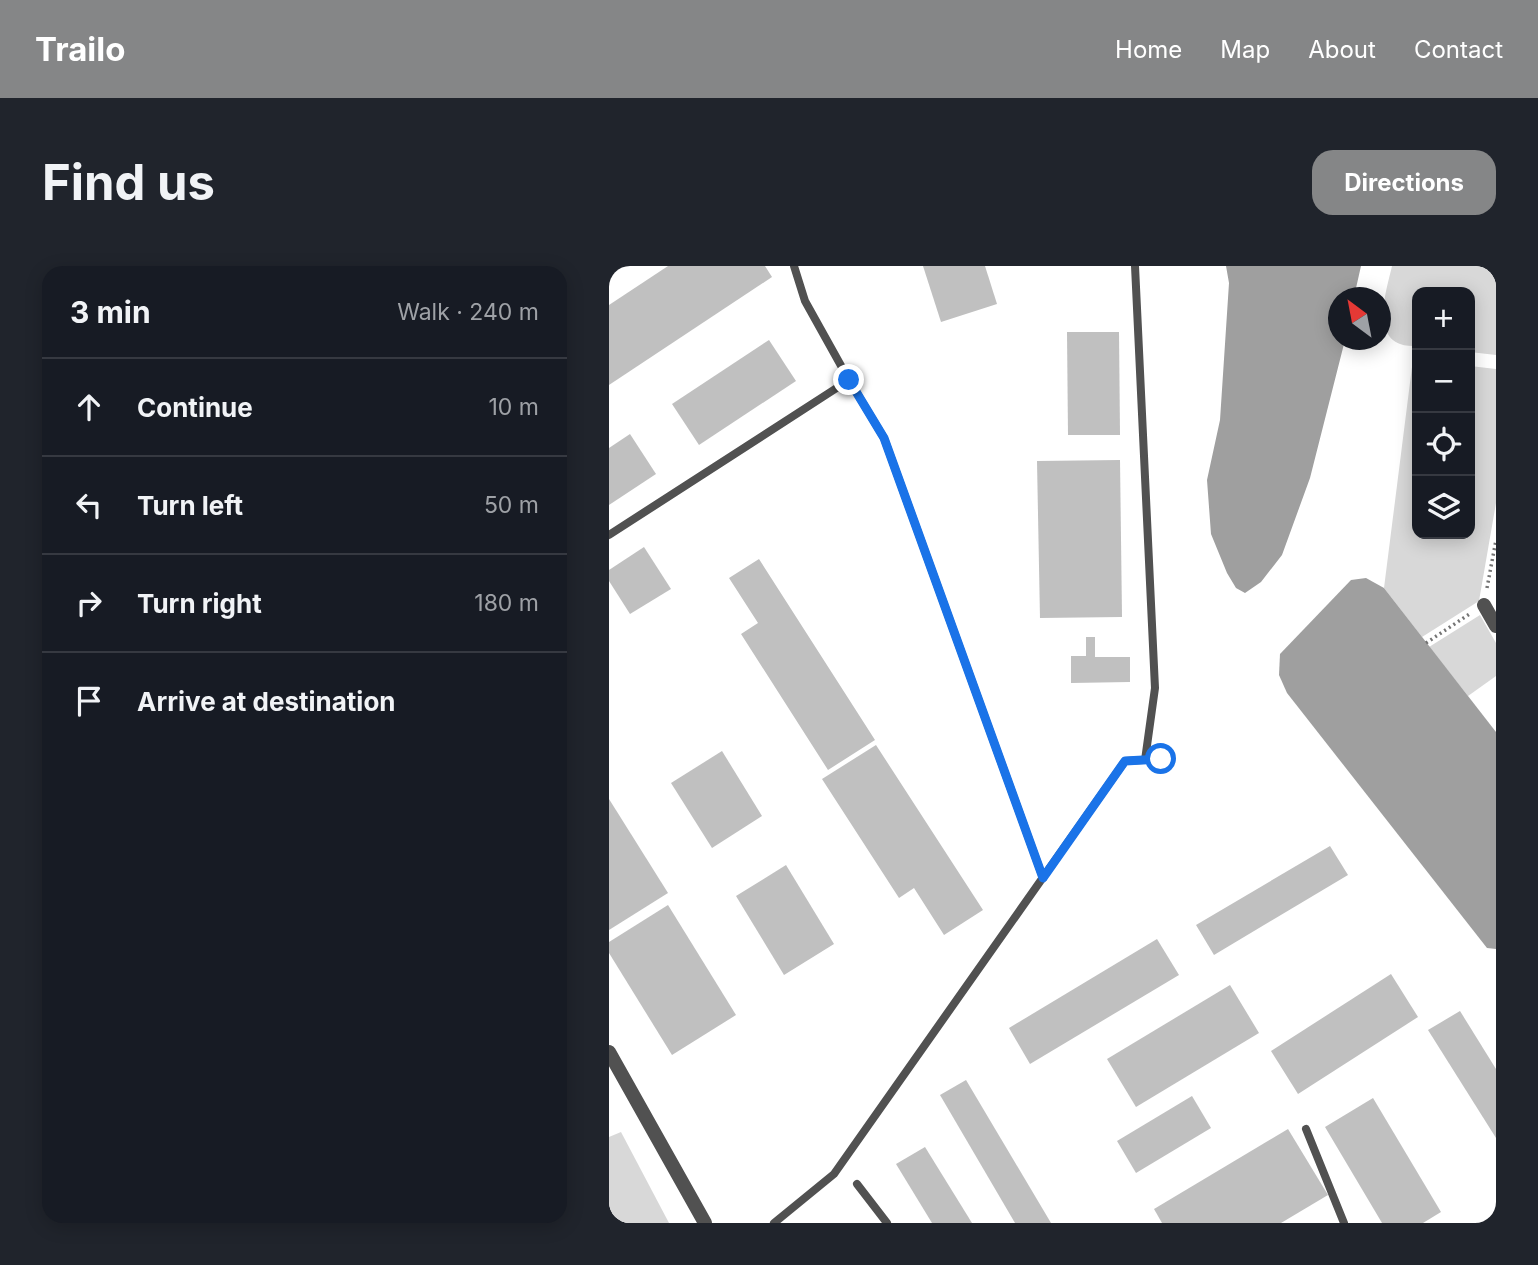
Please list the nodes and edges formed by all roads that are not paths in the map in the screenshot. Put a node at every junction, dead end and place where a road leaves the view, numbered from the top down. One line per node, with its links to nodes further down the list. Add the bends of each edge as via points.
1 (794, 266): 3 (lane, via 805,301)
2 (1135, 266): 8 (lane, via 1155,688)
3 (849, 380): 4 (lane); 9 (lane, via 884,438)
4 (609, 535)
5 (1484, 605): 6 (street)
6 (1496, 626)
7 (1161, 759): 8 (lane)
8 (1145, 760): 9 (lane, via 1125,761)
9 (1043, 878): 14 (lane, via 834,1174)
10 (609, 1052): 13 (street)
11 (1306, 1129): 16 (lane)
12 (857, 1184): 15 (lane)
13 (705, 1223)
14 (774, 1223)
15 (887, 1223)
16 (1344, 1223)

